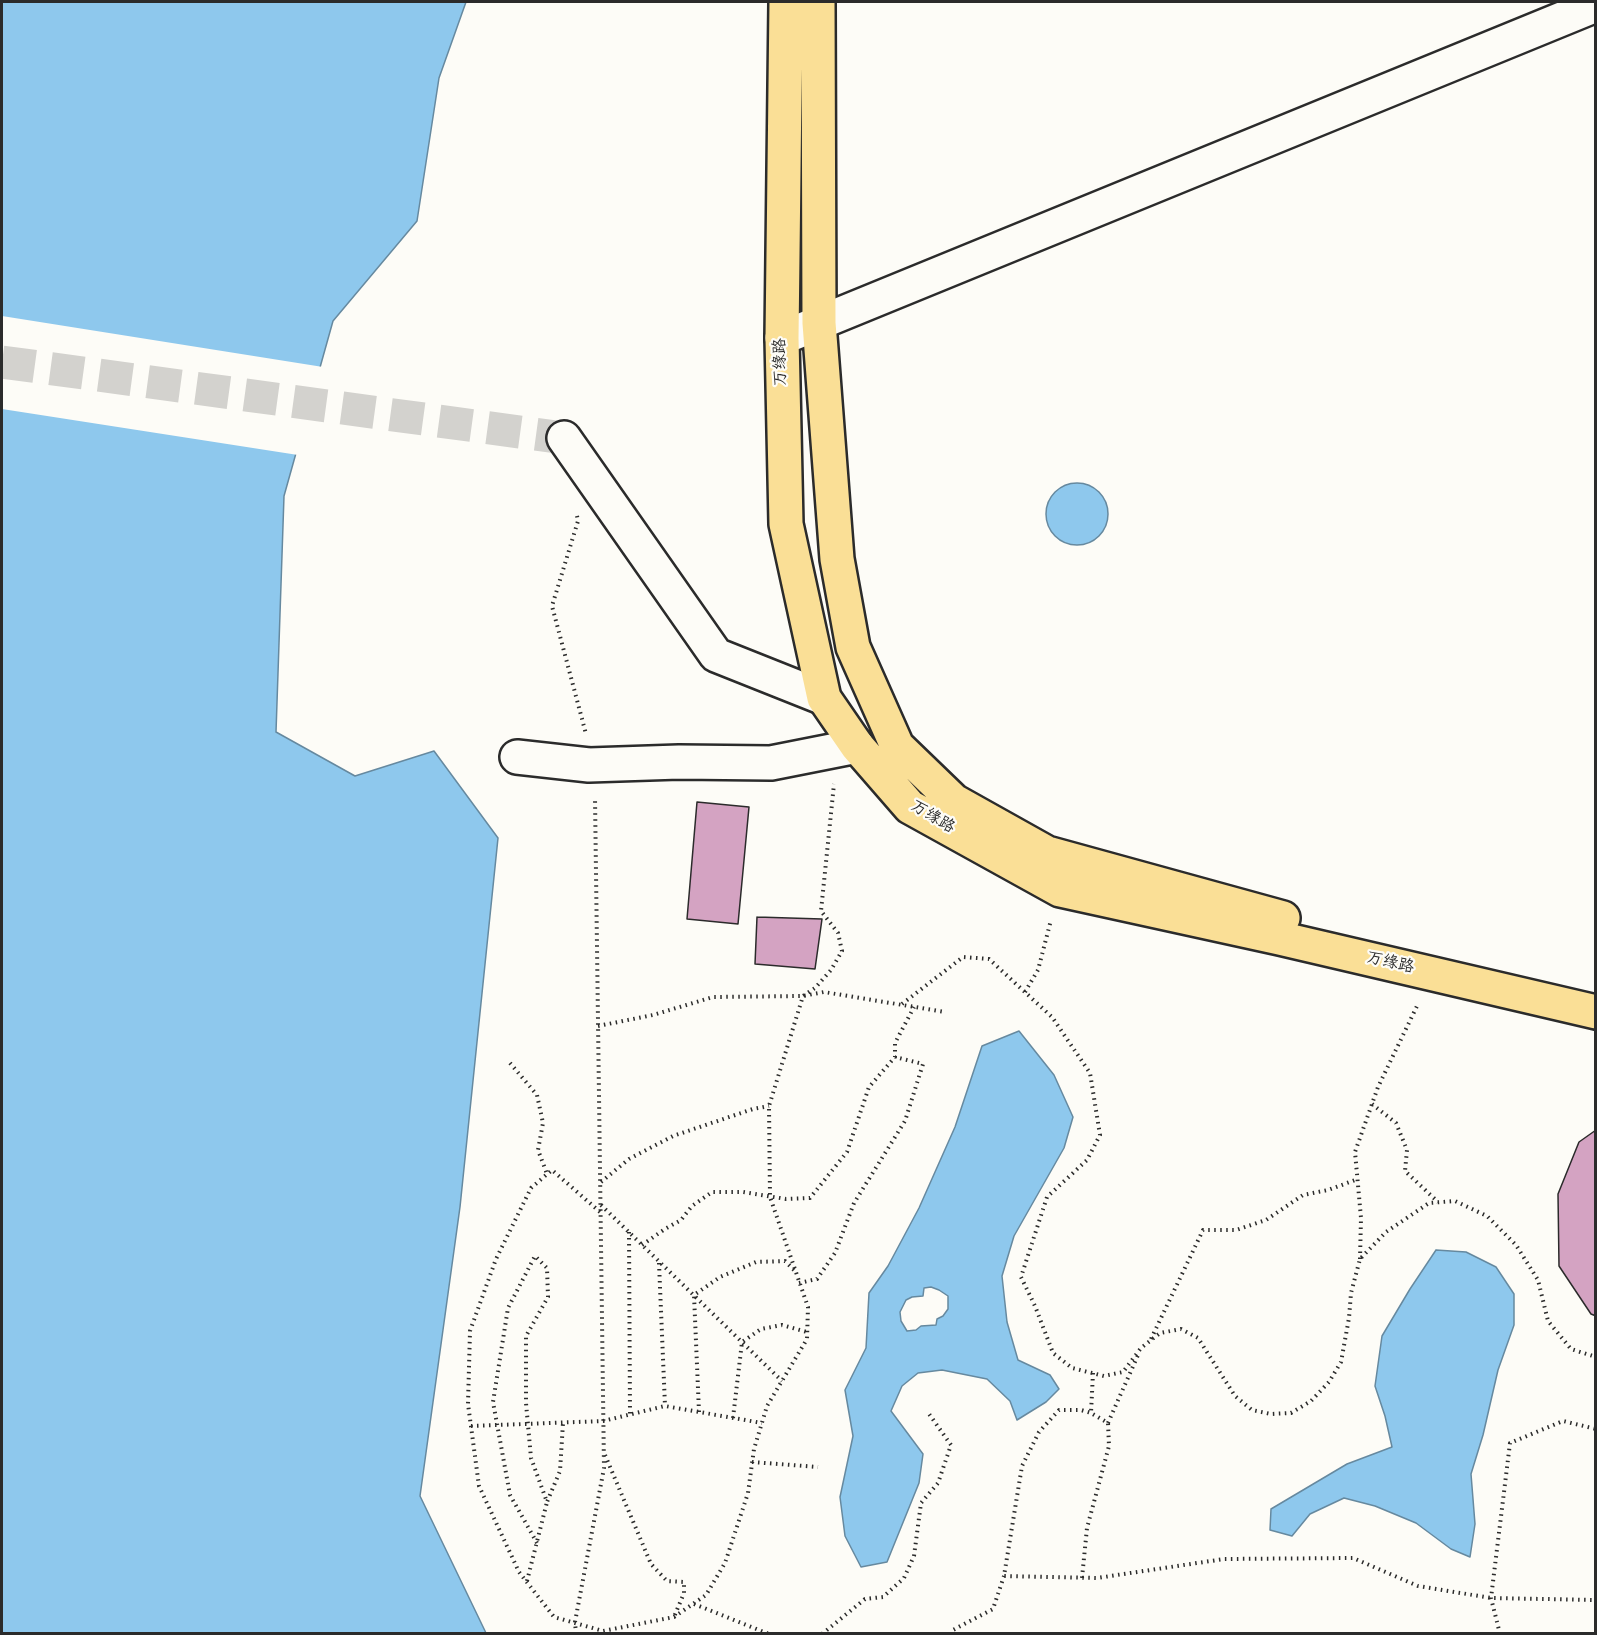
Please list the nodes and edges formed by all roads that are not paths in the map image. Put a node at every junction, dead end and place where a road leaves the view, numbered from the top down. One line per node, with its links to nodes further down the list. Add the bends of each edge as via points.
1 (786, 2): 5 (main road, 万缘路)
2 (818, 2): 4 (main road, 万缘路)
3 (1596, 5): 4 (street)
4 (819, 323): 5 (street); 10 (main road, 万缘路, via 837,559 853,647 897,746 954,801 1047,853 1307,924)
5 (782, 338): 7 (main road, 万缘路, via 786,524)
6 (564, 438): 7 (street, via 716,655)
7 (824, 698): 8 (main road, 万缘路)
8 (847, 748): 9 (street, via 771,763 595,765); 10 (main road, 万缘路, via 910,807 1060,890)
9 (517, 758)
10 (1431, 974): 11 (main road)
11 (1596, 1012)

